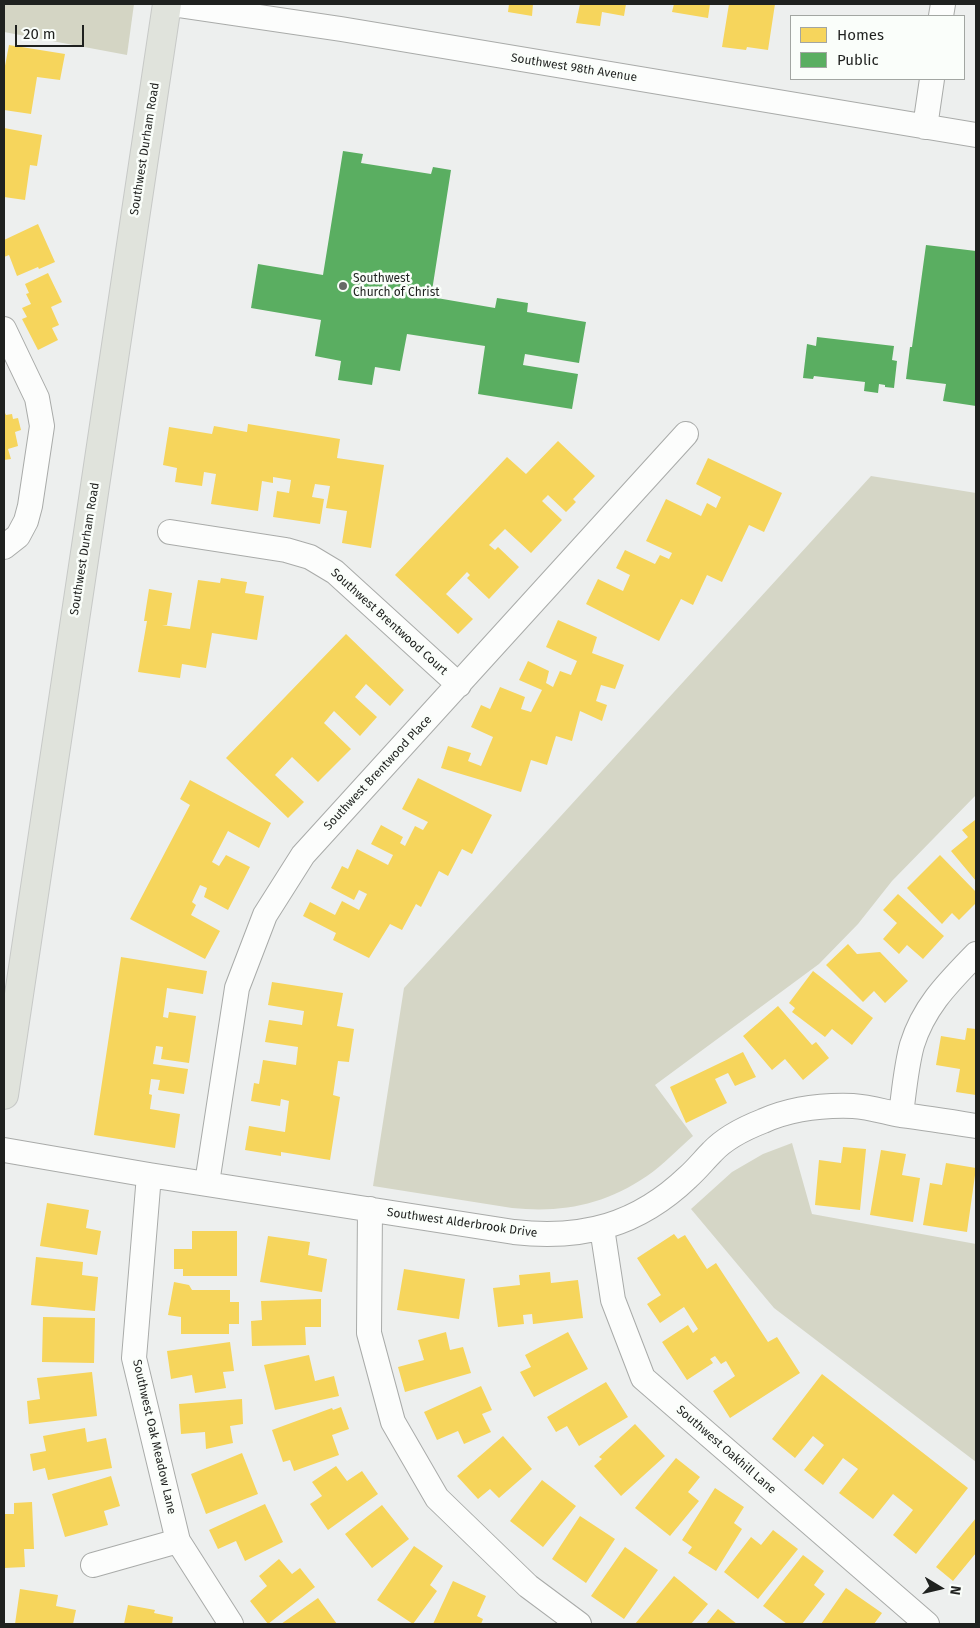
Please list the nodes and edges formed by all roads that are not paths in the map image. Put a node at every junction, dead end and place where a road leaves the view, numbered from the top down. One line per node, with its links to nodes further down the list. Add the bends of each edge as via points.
1 (167, 4): 13 (main road, Southwest Durham Road)
2 (171, 4): 3 (street, Southwest 98th Avenue)
3 (250, 10): 5 (street, Southwest 98th Avenue, via 341,29)
4 (932, 80): 5 (street)
5 (925, 127): 6 (street, Southwest 98th Avenue)
6 (976, 135)
7 (4, 329): 10 (street, via 37,398 42,426 26,521 18,536)
8 (686, 434): 11 (street, Southwest Brentwood Place)
9 (170, 532): 11 (street, Southwest Brentwood Court, via 286,550 310,557 335,572)
10 (4, 547)
11 (459, 684): 18 (street, Southwest Brentwood Place, via 303,855 265,915 238,988)
12 (976, 954): 14 (street, via 942,989 925,1014 912,1046)
13 (4, 1094)
14 (900, 1114): 15 (street, Southwest Alderbrook Drive); 20 (street, Southwest Alderbrook Drive, via 854,1106 829,1106 764,1120 713,1150 689,1176 653,1205)
15 (976, 1126)
16 (4, 1150): 17 (street, Southwest Alderbrook Drive)
17 (149, 1174): 18 (street, Southwest Alderbrook Drive); 21 (street, Southwest Oak Meadow Lane, via 134,1358)
18 (207, 1183): 19 (street, Southwest Alderbrook Drive)
19 (370, 1209): 20 (street, Southwest Alderbrook Drive, via 537,1235); 24 (street, via 369,1333 393,1422 437,1498 528,1586)
20 (602, 1228): 25 (street, Southwest Oakhill Lane, via 613,1300 643,1378)
21 (178, 1541): 22 (street); 23 (street, Southwest Oak Meadow Lane)
22 (92, 1566)
23 (231, 1624)
24 (579, 1624)
25 (927, 1624)

